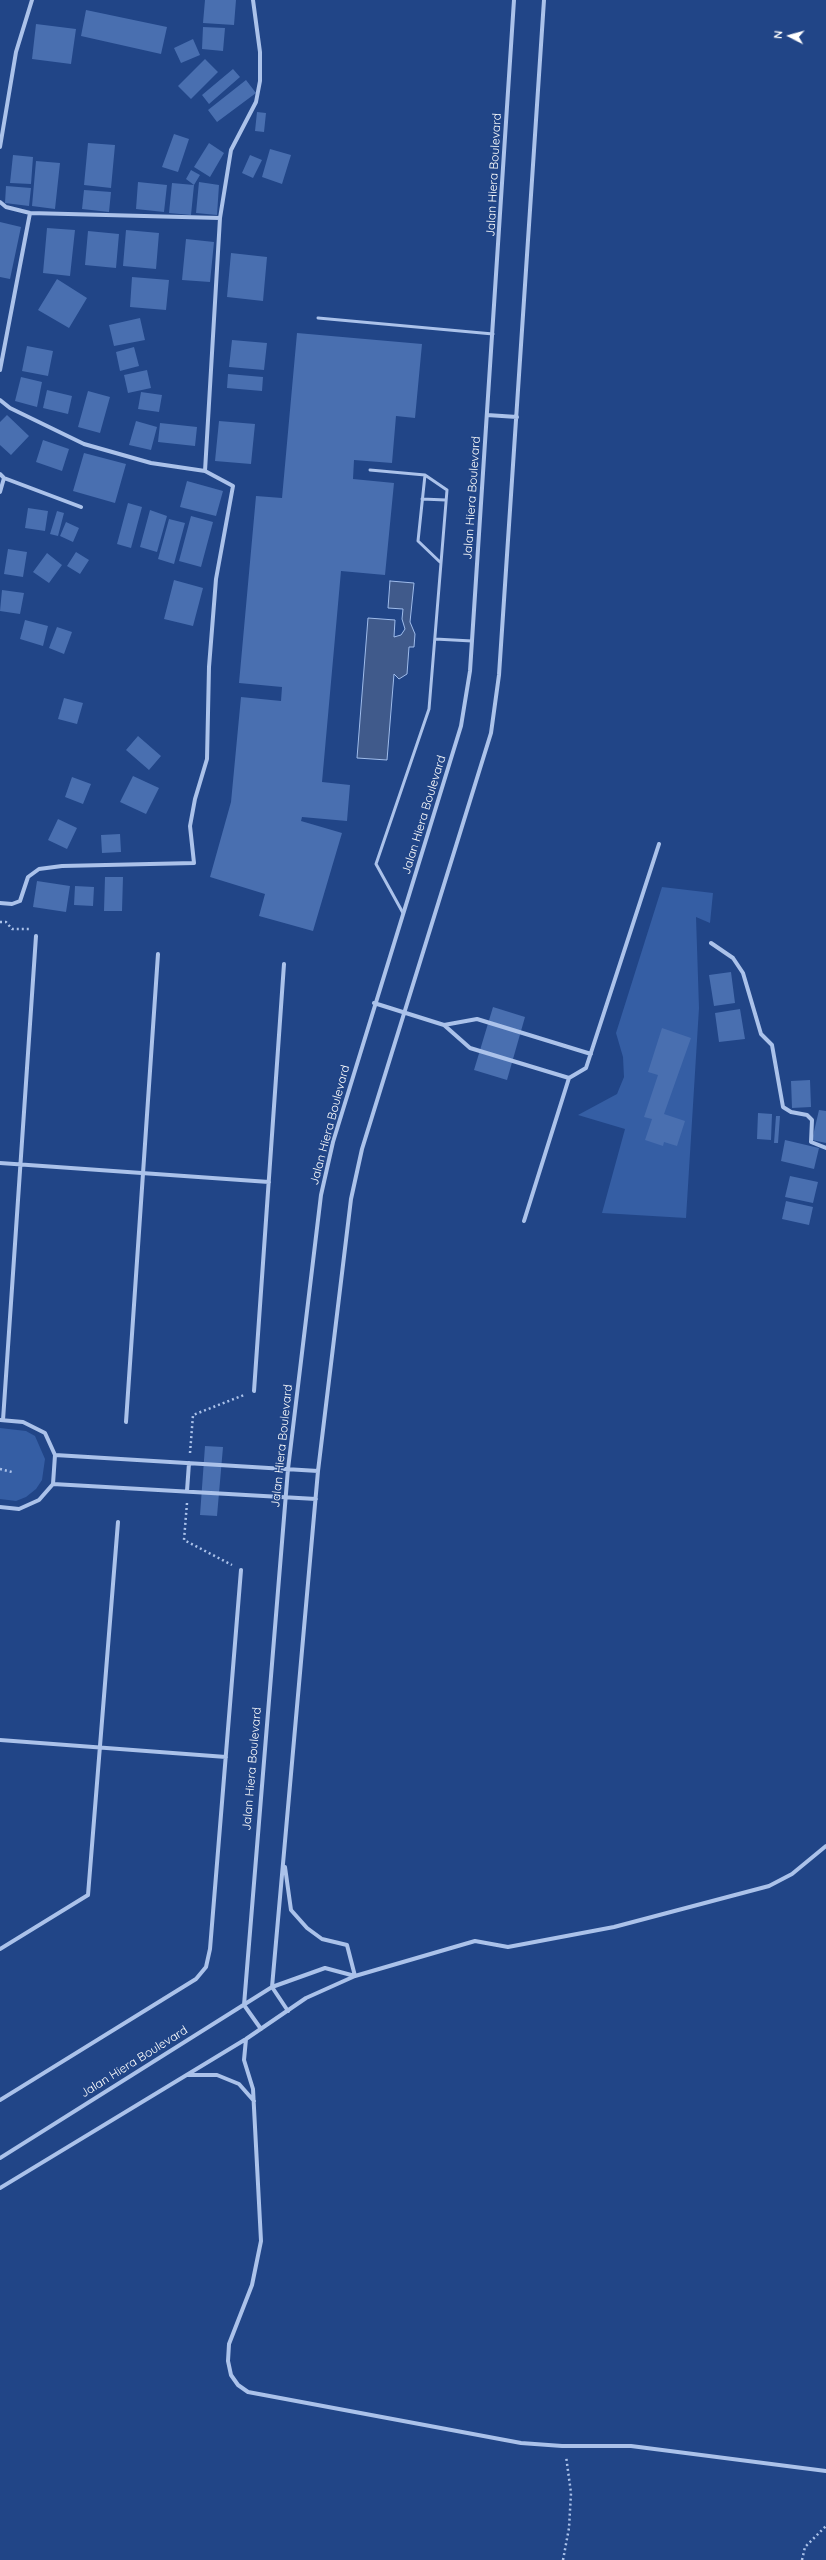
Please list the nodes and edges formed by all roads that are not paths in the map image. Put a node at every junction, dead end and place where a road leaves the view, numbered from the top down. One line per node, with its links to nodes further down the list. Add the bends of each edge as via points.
1 (32, 0): 5 (street, via 16,52)
2 (253, 0): 8 (street, via 260,52 260,81 256,102 231,150)
3 (514, 0): 10 (street, Jalan Hiera Boulevard)
4 (544, 0): 14 (street)
5 (0, 147)
6 (0, 202): 7 (street, via 6,207)
7 (30, 213): 8 (street); 11 (street)
8 (220, 218): 16 (street)
9 (318, 318): 10 (lane)
10 (493, 334): 13 (street, Jalan Hiera Boulevard)
11 (0, 370)
12 (0, 400): 16 (street, via 10,408 84,444 151,464)
13 (487, 415): 14 (street); 26 (street, Jalan Hiera Boulevard)
14 (517, 417): 35 (street, via 499,675 490,733)
15 (370, 470): 18 (lane)
16 (205, 471): 28 (street, via 233,486 216,578 209,667 207,759 190,826 194,863 62,866 39,869 28,877 20,901 12,904)
17 (0, 474): 19 (street)
18 (425, 475): 21 (lane); 22 (lane, via 447,490)
19 (4, 478): 20 (street); 23 (street)
20 (0, 492)
21 (422, 499): 22 (lane); 24 (lane, via 418,541)
22 (446, 500): 24 (lane)
23 (81, 507)
24 (441, 563): 25 (lane)
25 (435, 639): 26 (lane); 29 (lane, via 429,708 376,864)
26 (472, 641): 29 (street, Jalan Hiera Boulevard, via 462,726)
27 (658, 844): 37 (street)
28 (0, 903)
29 (404, 914): 34 (street, Jalan Hiera Boulevard)
30 (36, 936): 41 (street)
31 (711, 943): 39 (street, via 732,958 743,973 761,1034 772,1045 783,1108 807,1115 812,1120 811,1142)
32 (158, 954): 42 (street)
33 (284, 964): 43 (street)
34 (374, 1003): 35 (street); 50 (street, Jalan Hiera Boulevard, via 333,1142 321,1195)
35 (403, 1012): 36 (street); 51 (street, via 362,1149 351,1199)
36 (444, 1025): 37 (street, via 477,1019); 38 (street, via 470,1048)
37 (590, 1054): 38 (street, via 586,1068)
38 (569, 1078): 44 (street)
39 (826, 1148)
40 (0, 1163): 41 (street)
41 (21, 1165): 42 (street); 46 (street)
42 (143, 1173): 43 (street); 47 (street)
43 (269, 1182): 45 (street)
44 (524, 1221)
45 (254, 1391)
46 (1, 1421): 48 (street, via 23,1422 45,1433)
47 (126, 1422)
48 (55, 1455): 49 (street); 52 (street)
49 (190, 1463): 50 (street); 53 (street)
50 (288, 1469): 51 (street); 54 (street, Jalan Hiera Boulevard)
51 (318, 1471): 55 (street)
52 (52, 1484): 53 (street); 56 (street, via 39,1500 19,1509)
53 (187, 1492): 54 (street)
54 (286, 1497): 55 (street); 67 (street, Jalan Hiera Boulevard)
55 (316, 1499): 63 (street)
56 (0, 1507)
57 (118, 1522): 60 (street)
58 (241, 1570): 61 (street)
59 (0, 1740): 60 (street)
60 (100, 1748): 61 (street); 64 (street, via 88,1895)
61 (226, 1757): 72 (street, via 210,1949 206,1967 196,1979)
62 (826, 1846): 65 (street, via 792,1874 770,1886 614,1928 508,1947 475,1941)
63 (284, 1859): 65 (street, via 291,1910 307,1928 322,1939 347,1945); 66 (street)
64 (0, 1949)
65 (355, 1976): 66 (street, via 325,1968); 68 (street, via 306,1998)
66 (272, 1987): 67 (street); 68 (street)
67 (244, 2005): 69 (street); 74 (street, Jalan Hiera Boulevard)
68 (288, 2011): 69 (street)
69 (261, 2029): 70 (street)
70 (246, 2039): 71 (street); 73 (street, via 244,2060)
71 (187, 2075): 73 (street, via 217,2075 239,2084); 75 (street)
72 (0, 2100)
73 (254, 2101): 76 (street, via 261,2241 252,2285 229,2344 228,2361 231,2375 248,2392 521,2443 639,2447)
74 (0, 2158)
75 (0, 2188)
76 (826, 2471)

